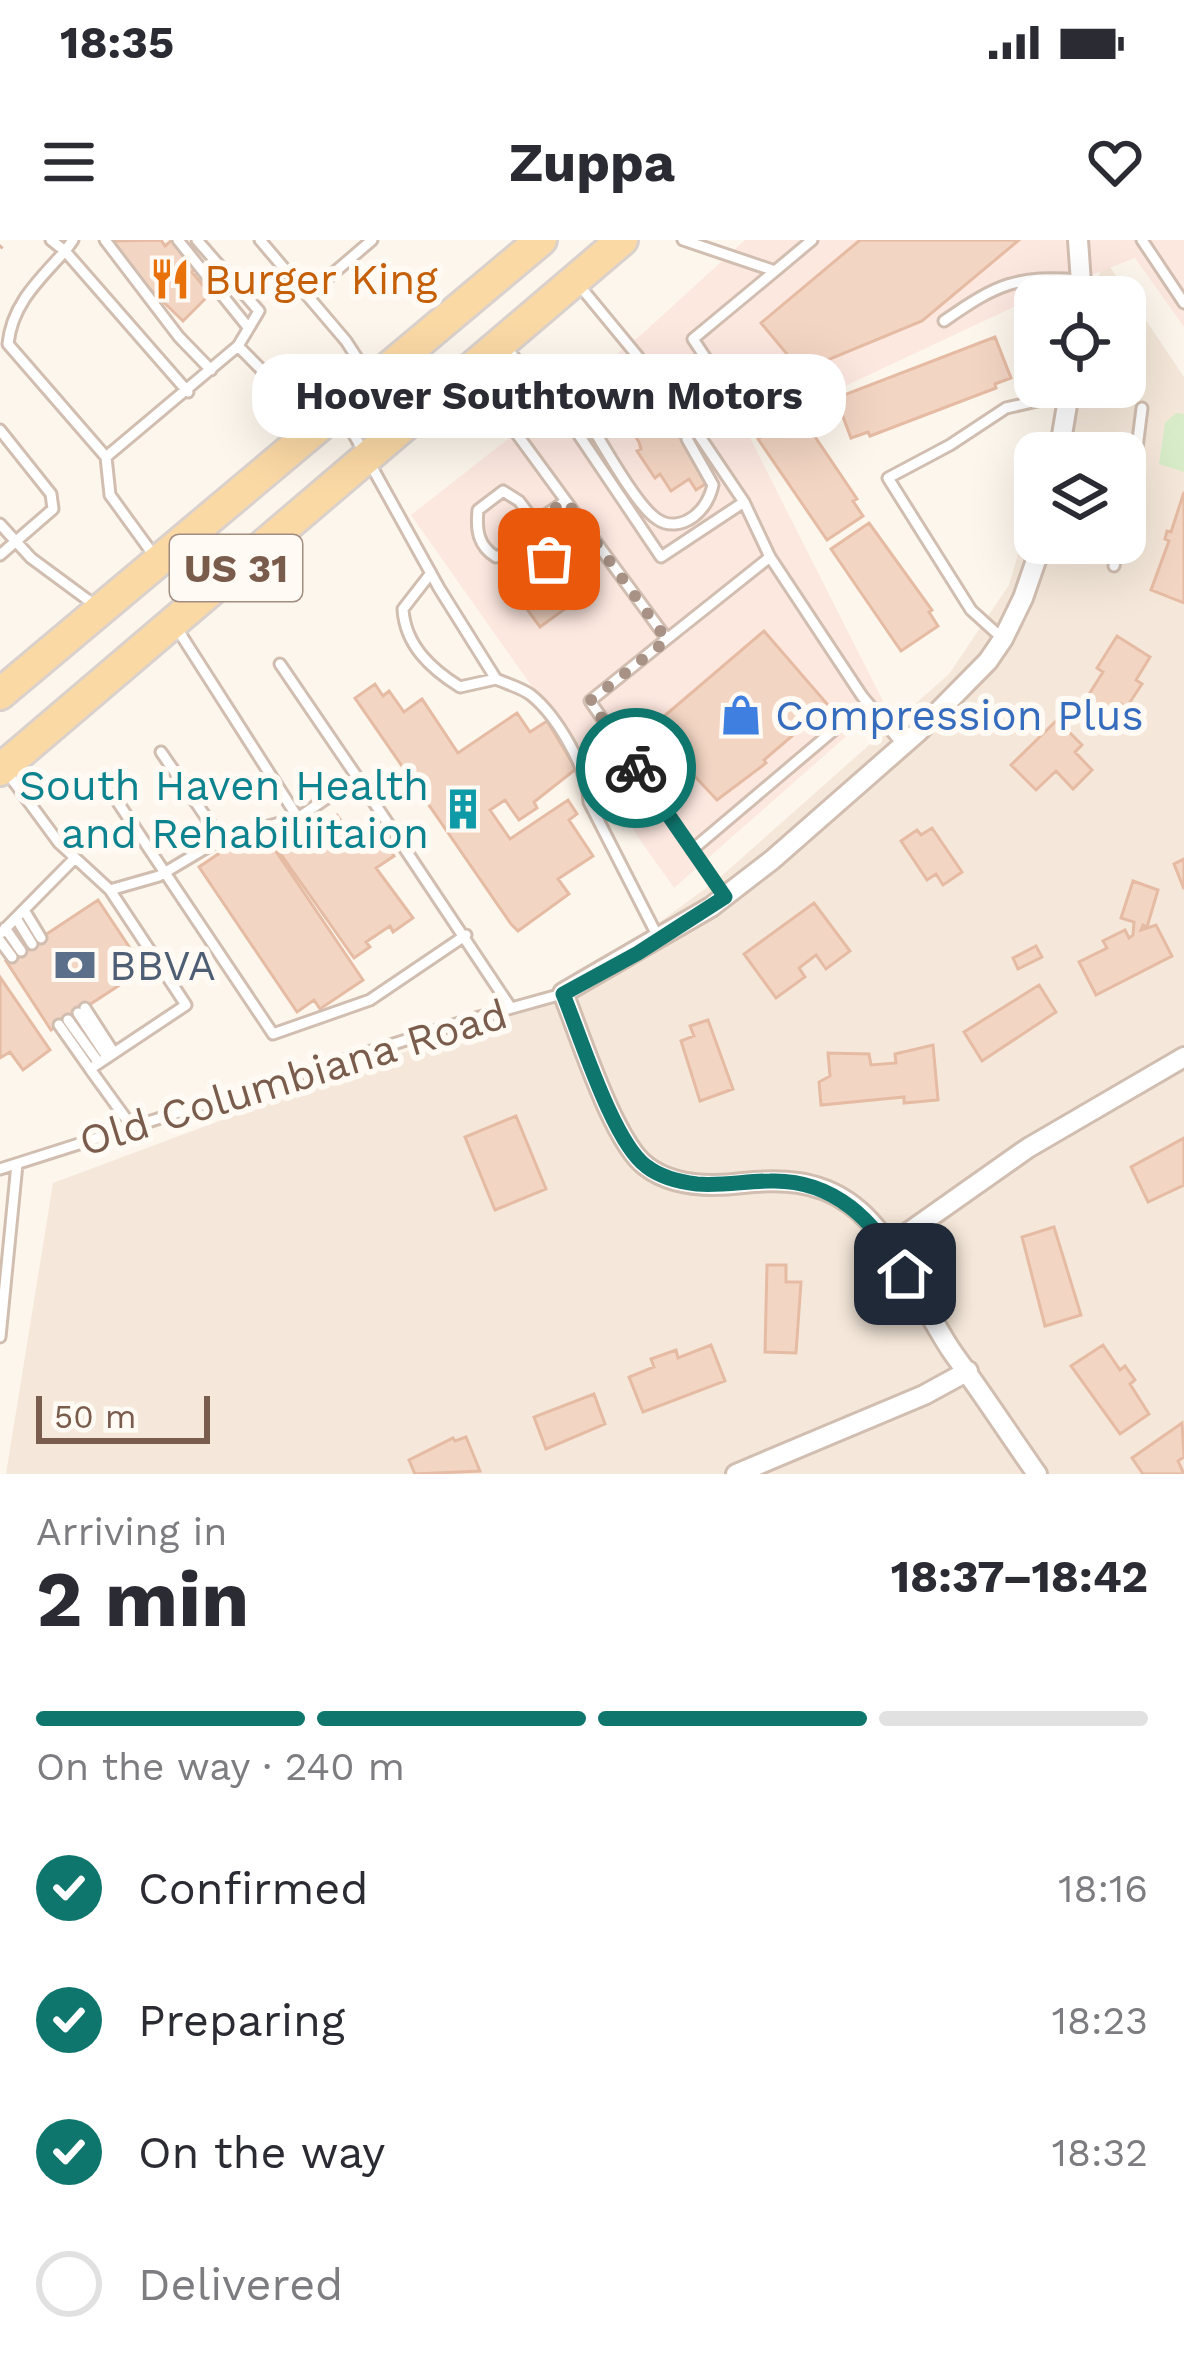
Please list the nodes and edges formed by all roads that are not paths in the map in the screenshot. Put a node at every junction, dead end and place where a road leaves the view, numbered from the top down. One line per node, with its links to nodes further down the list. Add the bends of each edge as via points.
1 (51, 240): 14 (lane)
2 (73, 240): 14 (lane)
3 (105, 240): 27 (lane)
4 (178, 240): 22 (lane)
5 (197, 240): 22 (lane, via 259,311)
6 (260, 240): 19 (lane)
7 (372, 240): 19 (lane)
8 (541, 240): 29 (main road, US 31)
9 (622, 240): 17 (main road, US 31)
10 (682, 240): 15 (lane)
11 (812, 240): 15 (lane)
12 (1078, 240): 16 (street)
13 (1142, 240): 20 (lane)
14 (64, 251): 30 (lane); 38 (lane, via 21,301 8,344)
15 (775, 271): 25 (lane, via 693,339 717,375)
16 (1081, 276)
17 (575, 280): 23 (main road, US 31); 26 (lane)
18 (1014, 280): 21 (lane)
19 (308, 296): 29 (lane)
20 (1184, 303)
21 (944, 321)
22 (247, 326): 24 (lane)
23 (502, 343): 28 (main road, US 31); 34 (lane)
24 (238, 346): 27 (lane); 35 (lane)
25 (746, 364)
26 (640, 365): 32 (lane); 32 (lane, via 713,485 693,517 680,524 654,518); 41 (lane, via 682,410)
27 (211, 370): 30 (lane)
28 (470, 370): 39 (main road, US 31); 40 (lane)
29 (374, 383): 35 (main road, US 31)
30 (188, 392): 38 (lane)
31 (1014, 406): 54 (lane, via 888,478 971,610)
32 (580, 407): 34 (lane)
33 (1142, 408): 37 (lane)
34 (566, 416): 41 (lane, via 661,557)
35 (330, 419): 39 (lane); 49 (main road, US 31)
36 (0, 430): 45 (lane, via 51,494 53,509)
37 (1137, 432)
38 (106, 457): 49 (lane, via 110,495)
39 (366, 458): 51 (lane); 53 (main road, US 31)
40 (566, 501): 42 (lane); 55 (lane)
41 (744, 502): 47 (lane)
42 (535, 522): 44 (lane); 44 (lane, via 503,491 478,510 477,534 496,557)
43 (0, 524): 45 (lane)
44 (542, 535): 48 (lane)
45 (16, 541): 46 (lane); 52 (lane)
46 (0, 555)
47 (770, 557): 55 (lane); 59 (lane)
48 (549, 559)
49 (159, 561): 52 (main road, US 31)
50 (1035, 564): 54 (street, Old Columbiana Road)
51 (431, 573): 57 (lane); 57 (lane, via 403,609 404,626 430,668 460,687)
52 (101, 609): 58 (main road, US 31)
53 (173, 622): 62 (main road, US 31); 65 (lane)
54 (1003, 639): 60 (street, Old Columbiana Road)
55 (667, 640): 67 (lane, via 590,701)
56 (280, 664): 63 (lane)
57 (496, 680): 75 (lane, via 531,696 575,752 590,802)
58 (0, 694)
59 (867, 702): 60 (lane); 67 (lane)
60 (903, 745): 71 (street, Old Columbiana Road)
61 (161, 752): 66 (lane)
62 (1, 765): 68 (lane)
63 (357, 777): 65 (lane); 74 (lane)
64 (113, 794): 69 (lane)
65 (298, 818): 66 (lane)
66 (221, 839): 69 (lane)
67 (692, 850): 71 (lane)
68 (75, 858): 70 (lane); 72 (lane)
69 (166, 873): 70 (lane); 74 (lane, via 272,1034 370,1000)
70 (110, 890): 81 (lane, via 186,1005)
71 (725, 897): 75 (street, Old Columbiana Road)
72 (20, 914): 73 (lane); 76 (lane)
73 (2, 934): 77 (lane)
74 (466, 935): 79 (lane)
75 (659, 939): 78 (street, Old Columbiana Road)
76 (36, 941)
77 (16, 954)
78 (563, 994): 79 (lane, Old Columbiana Road); 87 (street, via 620,1133 644,1166 698,1184 805,1182 850,1203)
79 (511, 1008): 82 (lane, Old Columbiana Road)
80 (1184, 1057): 87 (street, via 1028,1148)
81 (103, 1061): 81 (lane, via 73,1017); 82 (lane)
82 (132, 1127): 83 (lane, Old Columbiana Road)
83 (17, 1164): 84 (lane, Old Columbiana Road); 85 (lane)
84 (0, 1169)
85 (12, 1228): 86 (lane); 88 (lane)
86 (0, 1233)
87 (889, 1246): 89 (street)
88 (0, 1337)
89 (968, 1371): 90 (street); 91 (street)
90 (736, 1474)
91 (1036, 1474)

